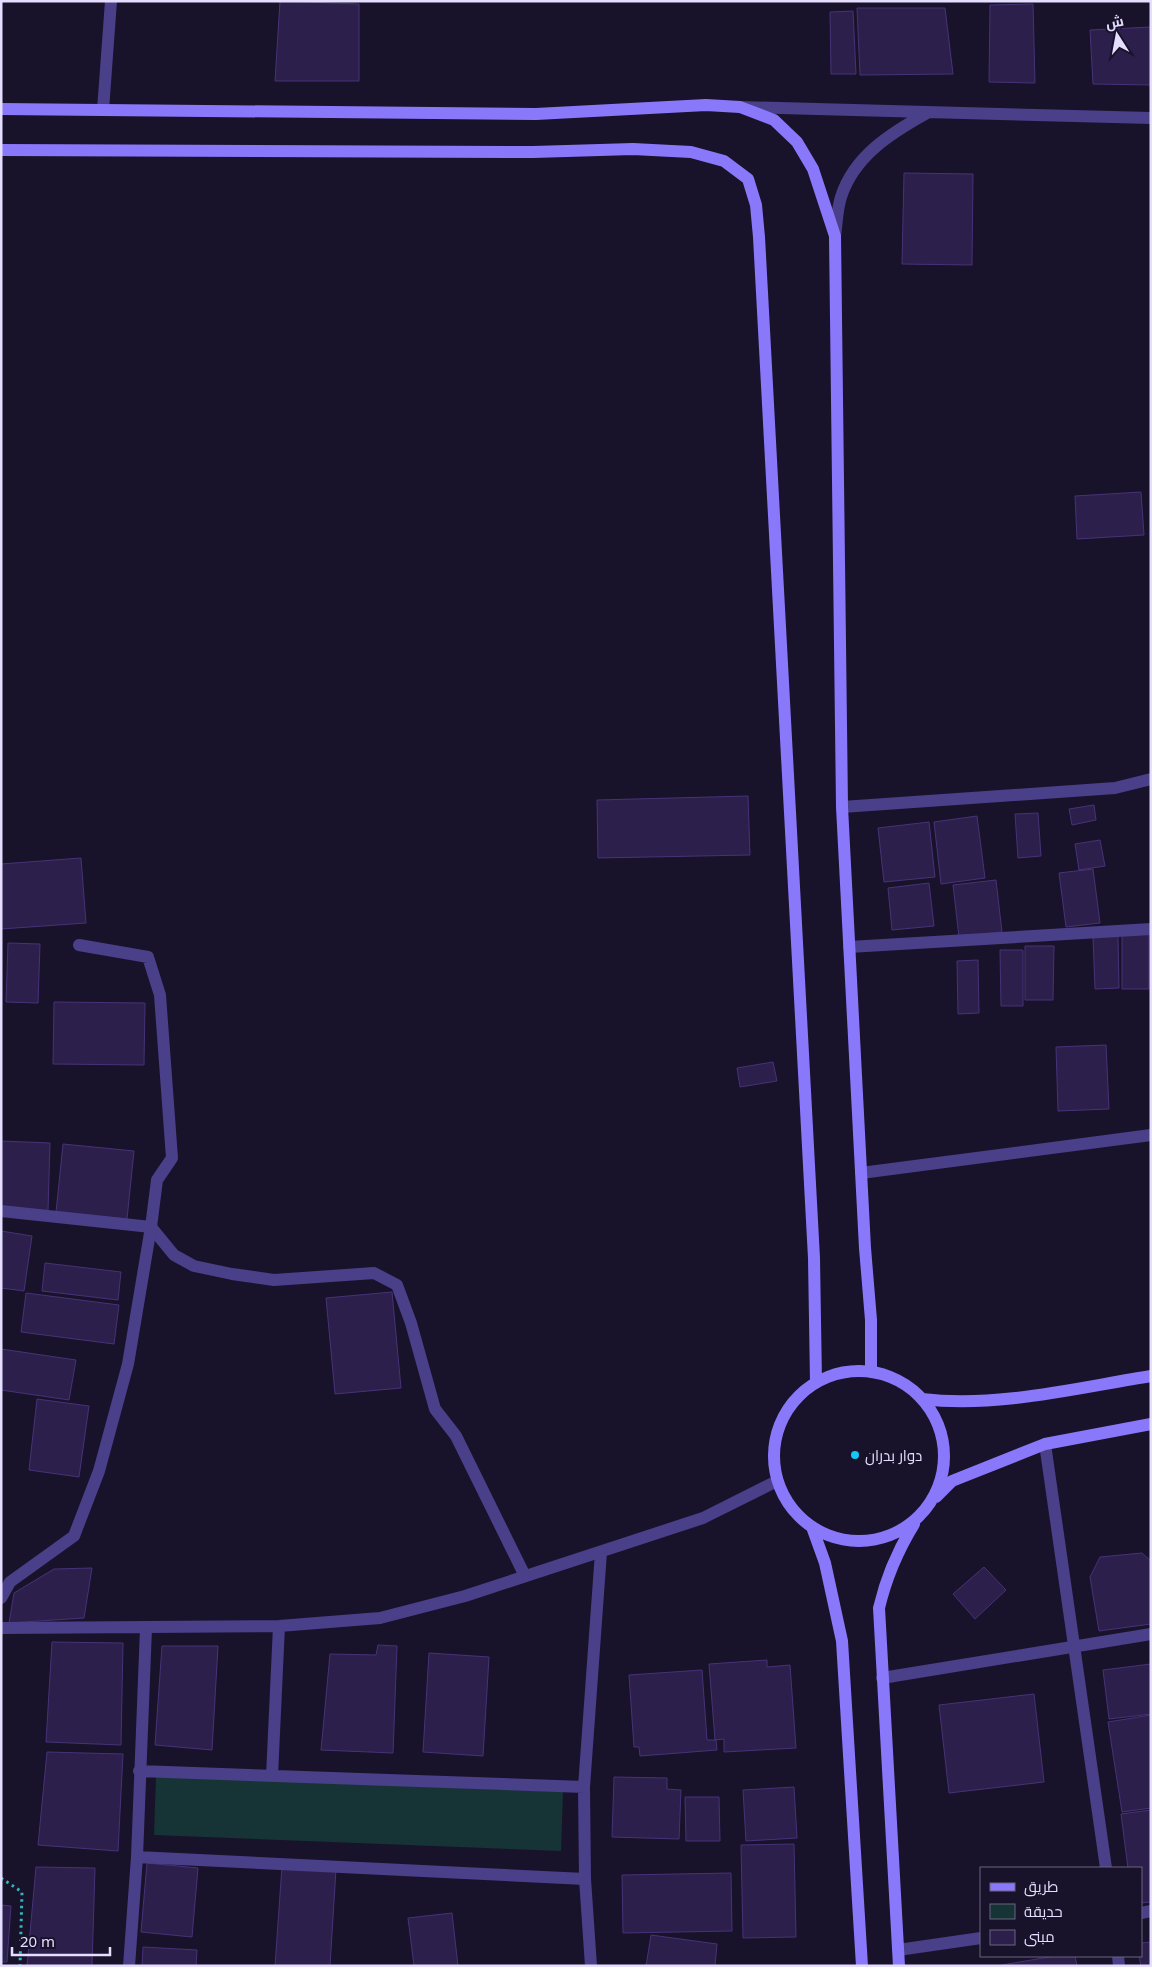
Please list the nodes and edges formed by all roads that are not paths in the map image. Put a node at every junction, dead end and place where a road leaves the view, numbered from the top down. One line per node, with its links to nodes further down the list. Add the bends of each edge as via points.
1 (111, 1): 4 (street)
2 (740, 106): 4 (main road, via 536,114); 5 (street); 8 (main road, via 774,120 797,142 814,168)
3 (1, 109): 4 (main road)
4 (103, 110)
5 (928, 113): 6 (street); 8 (street, via 896,130 869,152 850,176 840,198)
6 (1151, 118)
7 (1, 150): 20 (main road, via 533,152 634,149 691,152 724,161 748,179 756,205 759,237 814,1258)
8 (835, 236): 10 (main road)
9 (1151, 779): 10 (street, via 1115,788)
10 (842, 807): 13 (main road)
11 (1151, 929): 13 (street)
12 (79, 946): 17 (street, via 148,957 160,996 172,1158 157,1180)
13 (849, 946): 15 (main road)
14 (1151, 1136): 15 (street)
15 (861, 1173): 18 (main road, via 871,1320)
16 (1, 1211): 17 (street)
17 (151, 1227): 29 (street, via 174,1255 194,1266 274,1280 374,1274 397,1285 435,1409 456,1436); 30 (street, via 128,1364 99,1471 74,1536 10,1582)
18 (871, 1372): 20 (main road, via 843,1372); 21 (main road, via 911,1388)
19 (1151, 1376): 21 (main road, via 992,1401)
20 (816, 1382): 24 (main road, via 794,1400 779,1424 773,1452)
21 (922, 1399): 25 (main road, via 935,1417 942,1438 944,1460 940,1482)
22 (1151, 1424): 23 (main road)
23 (1045, 1444): 25 (main road, via 952,1481); 35 (street)
24 (777, 1481): 27 (main road, via 790,1507); 28 (street, via 703,1518)
25 (930, 1502): 26 (main road)
26 (918, 1517): 27 (main road, via 892,1533 855,1541 833,1537); 36 (main road, via 902,1542 884,1586 879,1608)
27 (812, 1527): 47 (main road, via 825,1563 842,1641)
28 (601, 1552): 29 (street); 39 (street)
29 (525, 1576): 31 (street, via 465,1596 380,1618)
30 (1, 1598)
31 (279, 1626): 33 (street); 38 (street)
32 (1, 1628): 33 (street)
33 (146, 1628): 37 (street)
34 (1151, 1634): 35 (street)
35 (1073, 1646): 36 (street); 41 (street)
36 (882, 1678): 44 (main road)
37 (140, 1771): 38 (street); 40 (street)
38 (272, 1776): 39 (street)
39 (584, 1787): 42 (street)
40 (137, 1857): 42 (street); 45 (street)
41 (1106, 1867)
42 (585, 1879): 46 (street)
43 (980, 1938): 44 (street)
44 (898, 1950): 48 (main road)
45 (129, 1966)
46 (591, 1966)
47 (862, 1966)
48 (899, 1966)

